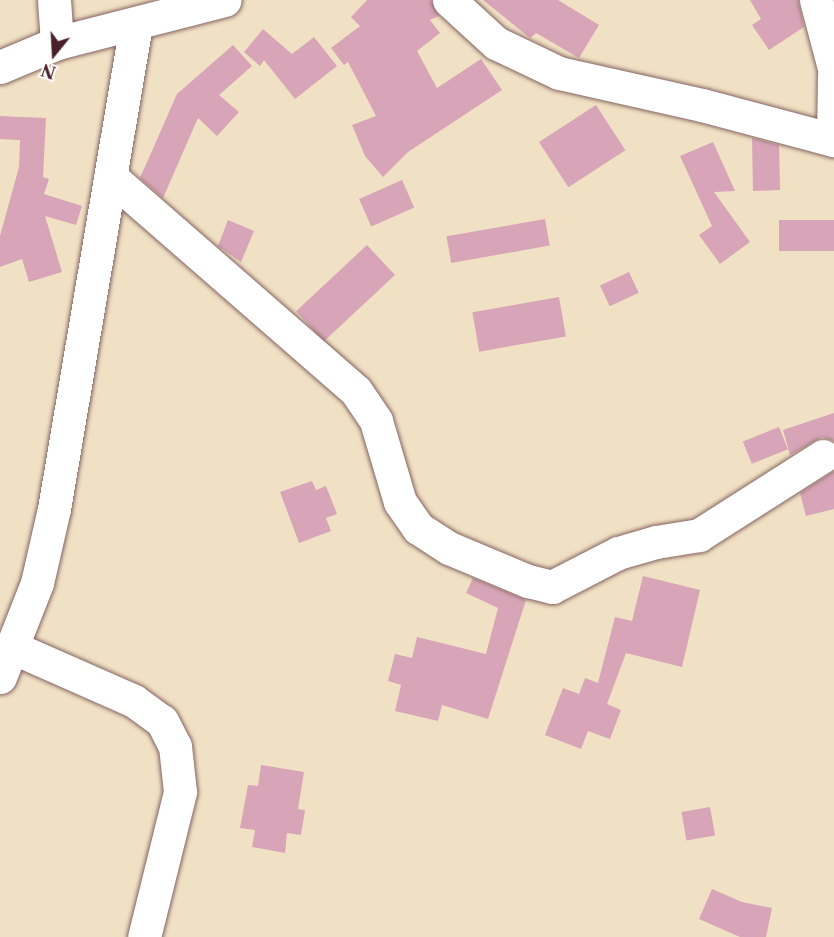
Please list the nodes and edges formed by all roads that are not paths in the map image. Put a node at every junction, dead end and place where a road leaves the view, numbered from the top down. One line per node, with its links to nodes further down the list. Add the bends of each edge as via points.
1 (54, 0): 6 (street)
2 (225, 0): 5 (street)
3 (449, 0): 10 (street, via 496,43 559,74 702,105)
4 (816, 0): 8 (street)
5 (136, 25): 6 (street); 11 (street)
6 (57, 43): 7 (street)
7 (0, 67)
8 (834, 68)
9 (834, 75): 10 (street)
10 (834, 140)
11 (112, 179): 12 (street, via 356,392 376,421 400,502 418,528 448,548 528,581 552,587 618,554 699,535); 13 (street, via 54,509 37,583)
12 (823, 456)
13 (14, 648): 14 (street); 15 (street, via 134,702 162,721 175,746 180,792)
14 (0, 677)
15 (144, 937)

